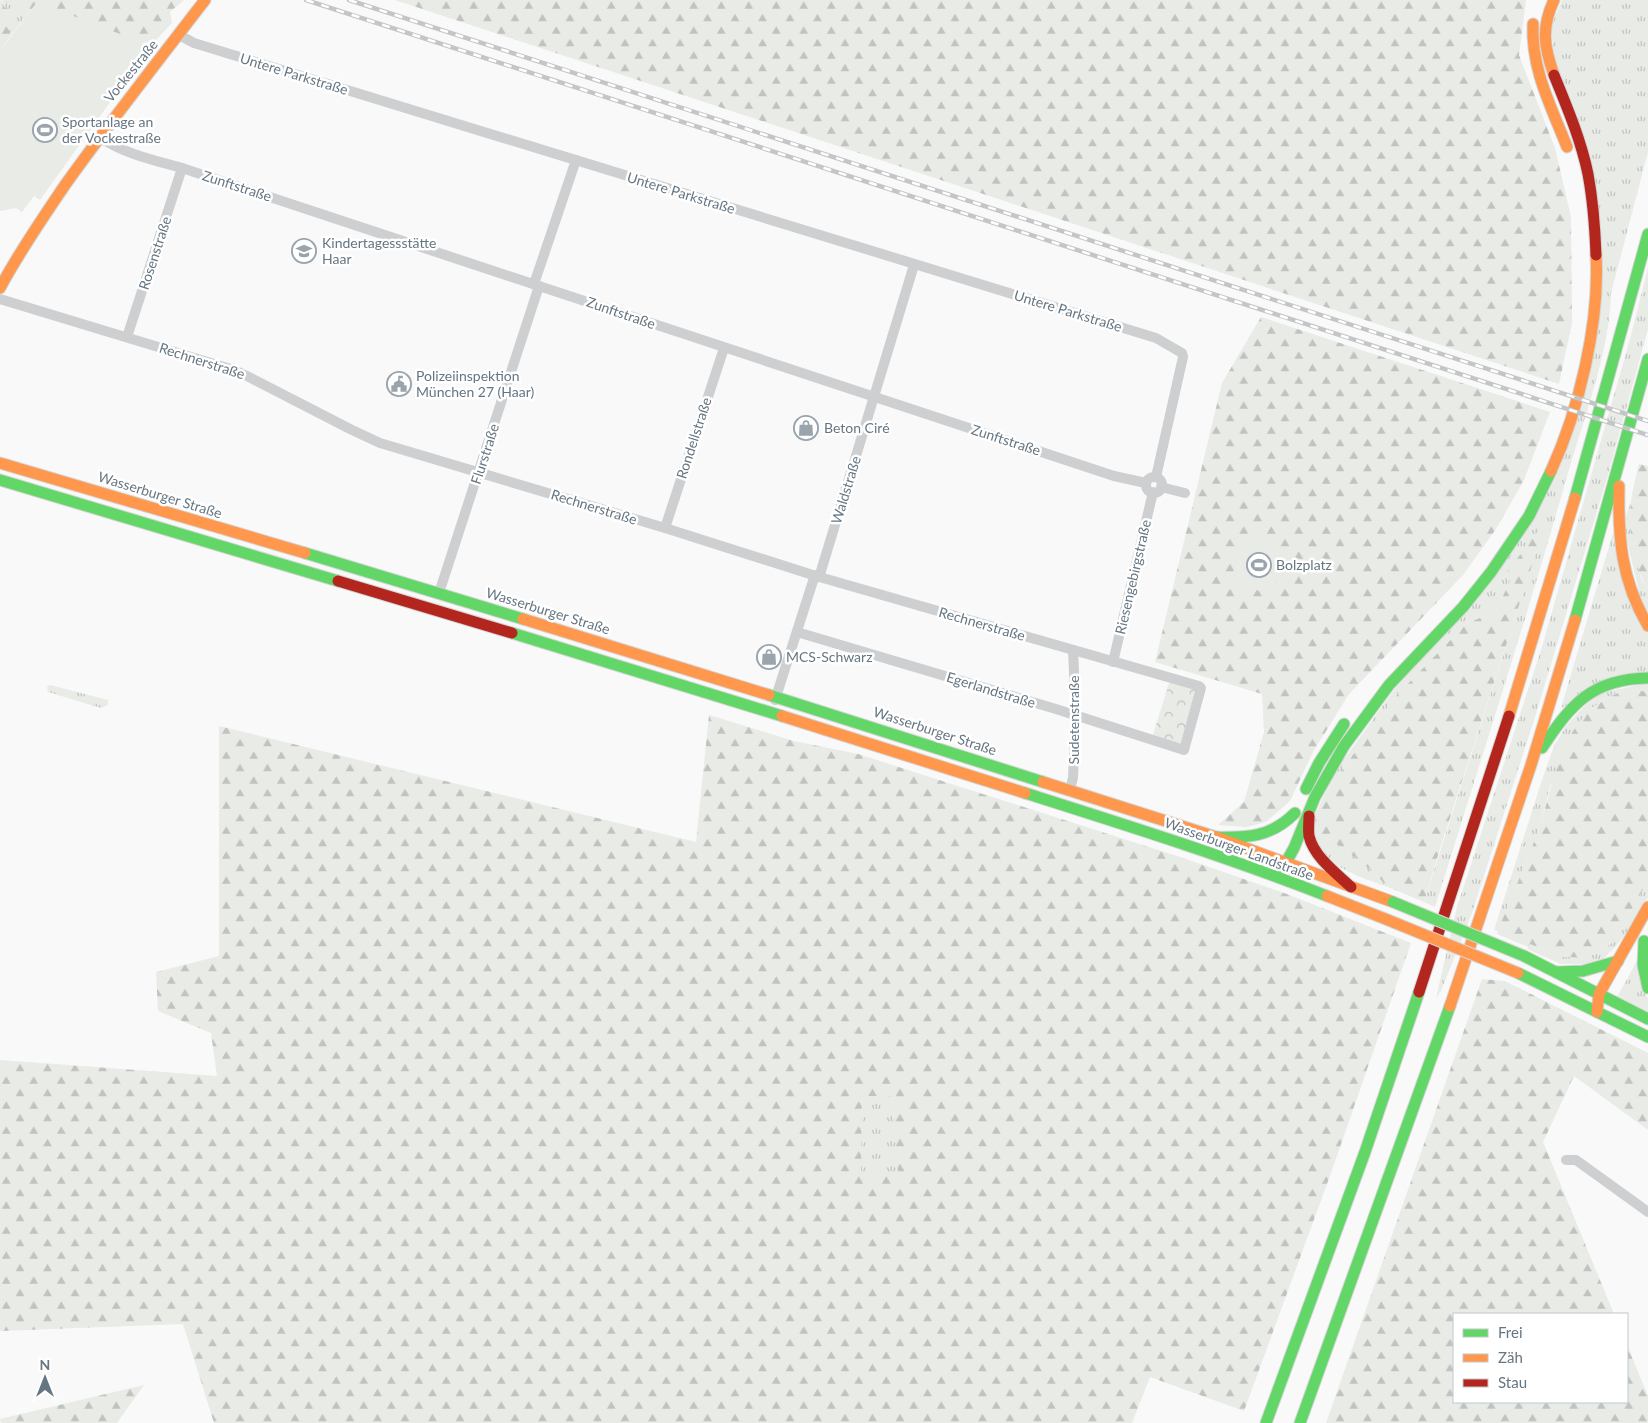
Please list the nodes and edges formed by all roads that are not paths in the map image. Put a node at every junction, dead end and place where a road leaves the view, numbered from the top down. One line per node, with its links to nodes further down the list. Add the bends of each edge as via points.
1 (206, 0): 4 (main road, Vockestraße)
2 (1554, 0): 47 (main road, via 1543,36 1588,175 1596,269 1588,346 1575,403 1549,475 1516,535 1475,593 1383,692 1351,736)
3 (1536, 12): 7 (main road, via 1532,37 1534,63)
4 (179, 35): 5 (main road, Vockestraße); 6 (street, Untere Parkstraße, via 194,43)
5 (100, 137): 8 (street, Zunftstraße, via 129,153); 14 (main road, Vockestraße, via 29,238)
6 (576, 160): 12 (street, Untere Parkstraße); 13 (street, Flurstraße)
7 (1572, 162)
8 (182, 168): 13 (street, Zunftstraße); 16 (street, Rosenstraße)
9 (1578, 179): 10 (main road)
10 (1582, 221)
11 (1648, 234): 65 (main road, via 1558,556 1457,879 1364,1154)
12 (914, 265): 19 (street, Waldstraße); 23 (street, Untere Parkstraße, via 1156,338 1182,353)
13 (537, 285): 17 (street, Zunftstraße); 22 (street, Flurstraße)
14 (0, 288)
15 (0, 299): 16 (street, Rechnerstraße)
16 (127, 337): 22 (street, Rechnerstraße, via 242,374 380,443)
17 (724, 348): 19 (street, Zunftstraße); 28 (street, Rondellstraße)
18 (1648, 359): 20 (main road)
19 (874, 396): 25 (street, Zunftstraße, via 1114,476); 29 (street, Waldstraße, via 821,571)
20 (1619, 462): 31 (main road, via 1621,557 1627,584); 43 (main road)
21 (0, 463): 30 (main road, Wasserburger Straße)
22 (479, 472): 28 (street, Rechnerstraße); 30 (street, Flurstraße)
23 (1156, 477): 25 (street); 26 (street, via 1161,481)
24 (0, 480): 39 (main road)
25 (1146, 483): 26 (street, via 1148,489)
26 (1157, 490): 27 (street); 34 (street, Riesengebirgstraße)
27 (1185, 493)
28 (665, 528): 29 (street, Rechnerstraße)
29 (816, 576): 32 (street, Waldstraße); 33 (street, Rechnerstraße)
30 (439, 593): 38 (main road, Wasserburger Straße)
31 (1648, 626)
32 (797, 632): 38 (street, Waldstraße); 41 (street, Egerlandstraße)
33 (1073, 650): 34 (street, Rechnerstraße); 41 (street, Sudetenstraße)
34 (1113, 662): 42 (street, Rechnerstraße, via 1201,688)
35 (1385, 672): 37 (main road)
36 (1648, 678): 43 (main road, via 1627,677 1588,692 1563,719)
37 (1374, 685)
38 (776, 697): 39 (street, Waldstraße); 44 (main road, Wasserburger Straße)
39 (771, 713): 50 (main road, Wasserburger Landstraße, via 1079,810)
40 (1352, 713): 46 (main road, via 1319,763)
41 (1076, 715): 42 (street, Egerlandstraße); 44 (street, Sudetenstraße, via 1074,778)
42 (1184, 750)
43 (1531, 764): 66 (main road, via 1430,1065)
44 (1070, 789): 45 (main road, Wasserburger Straße)
45 (1085, 794): 48 (main road, Wasserburger Landstraße)
46 (1299, 804): 48 (main road, via 1272,831 1250,837); 49 (main road, via 1283,841)
47 (1309, 812): 49 (main road); 51 (main road, via 1308,834 1312,844)
48 (1216, 837): 49 (main road, Wasserburger Landstraße)
49 (1283, 861): 50 (main road); 51 (main road, Wasserburger Landstraße)
50 (1278, 877): 60 (main road, Wasserburger Landstraße, bridge, via 1518,973)
51 (1351, 887): 56 (main road, Wasserburger Landstraße, bridge, via 1524,956)
52 (1648, 907): 55 (main road)
53 (1646, 937): 54 (main road); 57 (main road, via 1642,960)
54 (1634, 958)
55 (1618, 961): 56 (main road, via 1583,971); 58 (main road)
56 (1556, 972): 58 (main road)
57 (1648, 988)
58 (1599, 994): 59 (main road); 60 (main road)
59 (1612, 995): 60 (main road); 61 (main road)
60 (1597, 1012): 62 (main road)
61 (1648, 1019)
62 (1648, 1037)
63 (1566, 1160): 64 (street, via 1576,1160)
64 (1648, 1212)
65 (1266, 1423)
66 (1300, 1423)

